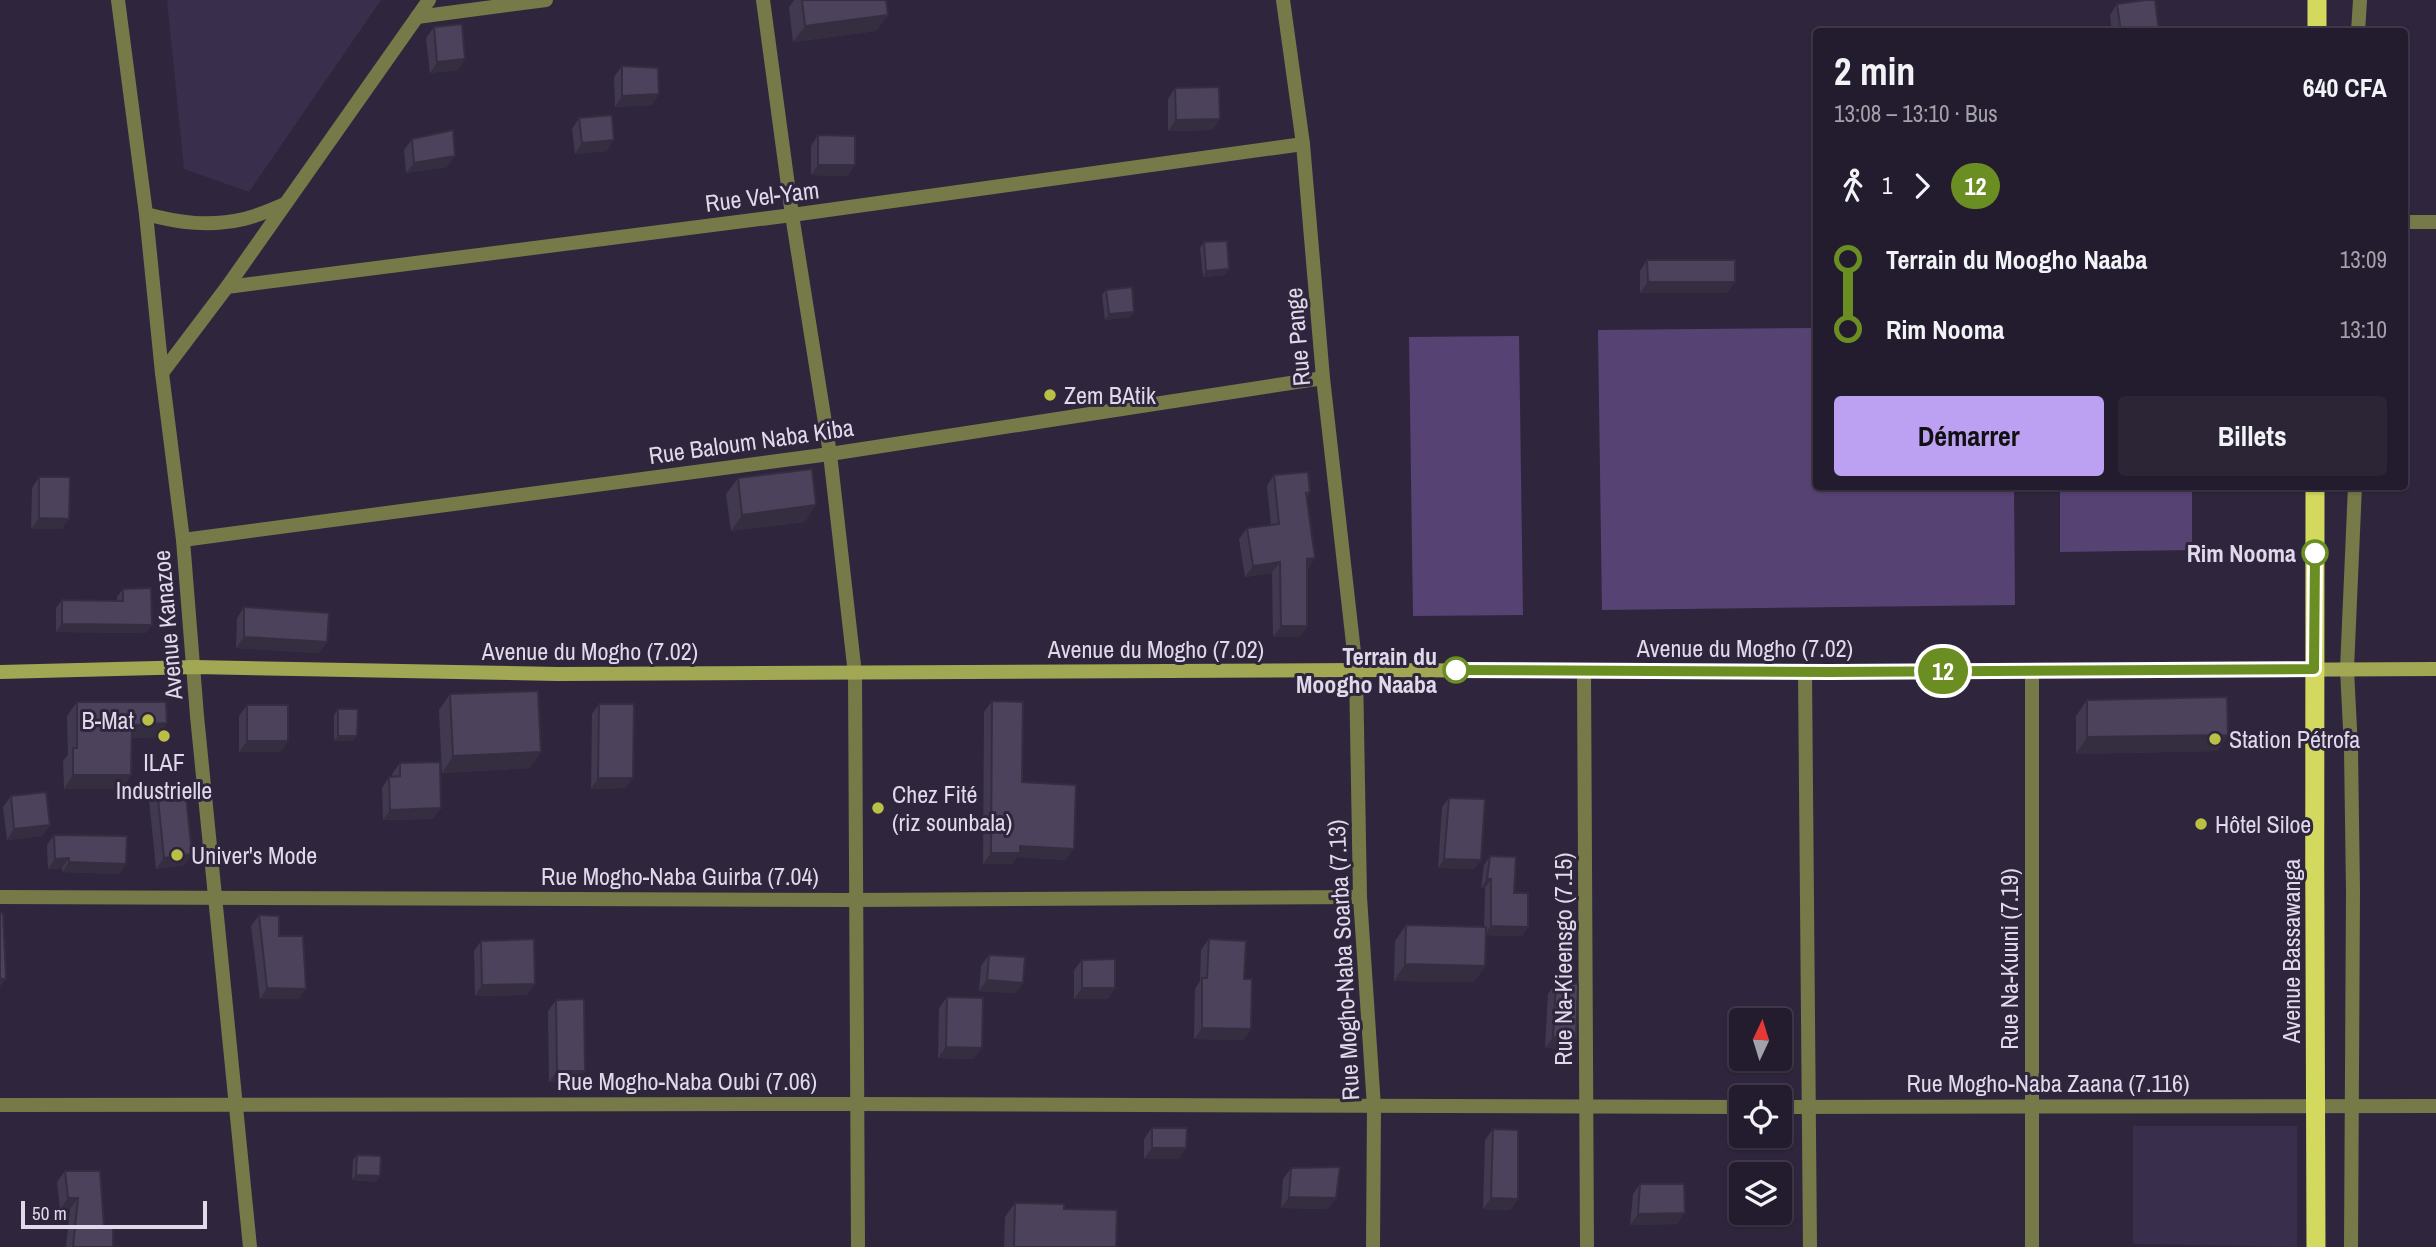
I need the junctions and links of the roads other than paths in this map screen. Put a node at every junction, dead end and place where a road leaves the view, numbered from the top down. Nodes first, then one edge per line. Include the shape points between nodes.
1 (118, 0) edge
2 (429, 0) edge
3 (546, 0) edge
4 (762, 0) edge
5 (1283, 0) edge
6 (2317, 0) edge
7 (2360, 0) edge
8 (417, 17) junction
9 (2317, 28) edge
10 (2358, 28) edge
11 (1303, 144) junction
12 (285, 204) junction
13 (146, 214) junction
14 (792, 215) junction
15 (2408, 222) edge
16 (2436, 222) edge
17 (227, 287) junction
18 (162, 373) junction
19 (1323, 378) junction
20 (830, 454) junction
21 (2315, 490) edge
22 (2355, 490) edge
23 (183, 540) junction
24 (195, 667) junction
25 (2314, 669) junction
26 (2347, 669) junction
27 (2436, 669) edge
28 (1356, 670) junction
29 (1584, 671) junction
30 (2032, 671) junction
31 (0, 672) edge
32 (1805, 672) junction
33 (855, 674) junction
34 (215, 896) junction
35 (0, 897) edge
36 (1360, 897) junction
37 (856, 900) junction
38 (857, 1104) junction
39 (2316, 1104) junction
40 (0, 1105) edge
41 (236, 1105) junction
42 (2350, 1105) junction
43 (1586, 1106) junction
44 (2436, 1106) edge
45 (1374, 1107) junction
46 (1729, 1107) edge
47 (1792, 1107) edge
48 (1808, 1107) junction
49 (2032, 1107) junction
50 (250, 1247) edge
51 (858, 1247) edge
52 (1373, 1247) edge
53 (1587, 1247) edge
54 (1810, 1247) edge
55 (2032, 1247) edge
56 (2316, 1247) edge
57 (2351, 1247) edge

1 - 13 street, Avenue Kanazoe
2 - 8 street
3 - 8 street
4 - 14 street
5 - 11 street, Rue Pange
6 - 9 highway
7 - 10 street
8 - 12 street
11 - 14 street, Rue Vel-Yam
11 - 19 street, Rue Pange
12 - 13 street via 244,219 203,223 180,223
12 - 17 street
13 - 18 street, Avenue Kanazoe
14 - 17 street, Rue Vel-Yam
14 - 20 street
15 - 16 street
17 - 18 street
18 - 23 street, Avenue Kanazoe
19 - 20 street, Rue Baloum Naba Kiba
19 - 28 street, Rue Pange
20 - 23 street, Rue Baloum Naba Kiba
20 - 33 street
21 - 25 highway, Avenue Bassawanga
22 - 26 street
23 - 24 street, Avenue Kanazoe
24 - 31 main road, Avenue du Mogho (7.02)
24 - 33 main road, Avenue du Mogho (7.02)
24 - 34 street, Avenue Kanazoe
25 - 26 main road, Avenue du Mogho (7.02)
25 - 30 main road, Avenue du Mogho (7.02)
25 - 39 highway, Avenue Bassawanga
26 - 27 main road, Avenue du Mogho (7.02)
26 - 42 street via 2353,891
28 - 29 main road, Avenue du Mogho (7.02)
28 - 33 main road, Avenue du Mogho (7.02)
28 - 36 street, Rue Mogho-Naba Soarba (7.13)
29 - 32 main road, Avenue du Mogho (7.02)
29 - 43 street, Rue Na-Kieensgo (7.15)
30 - 32 main road, Avenue du Mogho (7.02)
30 - 49 street, Rue Na-Kuuni (7.19)
32 - 48 street
33 - 37 street
34 - 35 street, Rue Mogho-Naba Guirba (7.04)
34 - 37 street, Rue Mogho-Naba Guirba (7.04)
34 - 41 street, Avenue Kanazoe
36 - 37 street, Rue Mogho-Naba Guirba (7.04)
36 - 45 street, Rue Mogho-Naba Soarba (7.13)
37 - 38 street
38 - 41 street, Rue Mogho-Naba Oubi (7.06)
38 - 45 street, Rue Mogho-Naba Oubi (7.06)
38 - 51 street
39 - 42 street, Rue Mogho-Naba Zaana (7.116)
39 - 49 street, Rue Mogho-Naba Zaana (7.116)
39 - 56 highway, Avenue Bassawanga
40 - 41 street, Rue Mogho-Naba Oubi (7.06)
41 - 50 street, Avenue Kanazoe
42 - 44 street, Rue Mogho-Naba Zaana (7.116)
42 - 57 street
43 - 45 street
43 - 46 street
43 - 53 street, Rue Na-Kieensgo (7.15)
45 - 52 street, Rue Mogho-Naba Soarba (7.13)
47 - 48 street, Rue Mogho-Naba Zaana (7.116)
48 - 49 street, Rue Mogho-Naba Zaana (7.116)
48 - 54 street
49 - 55 street, Rue Na-Kuuni (7.19)

